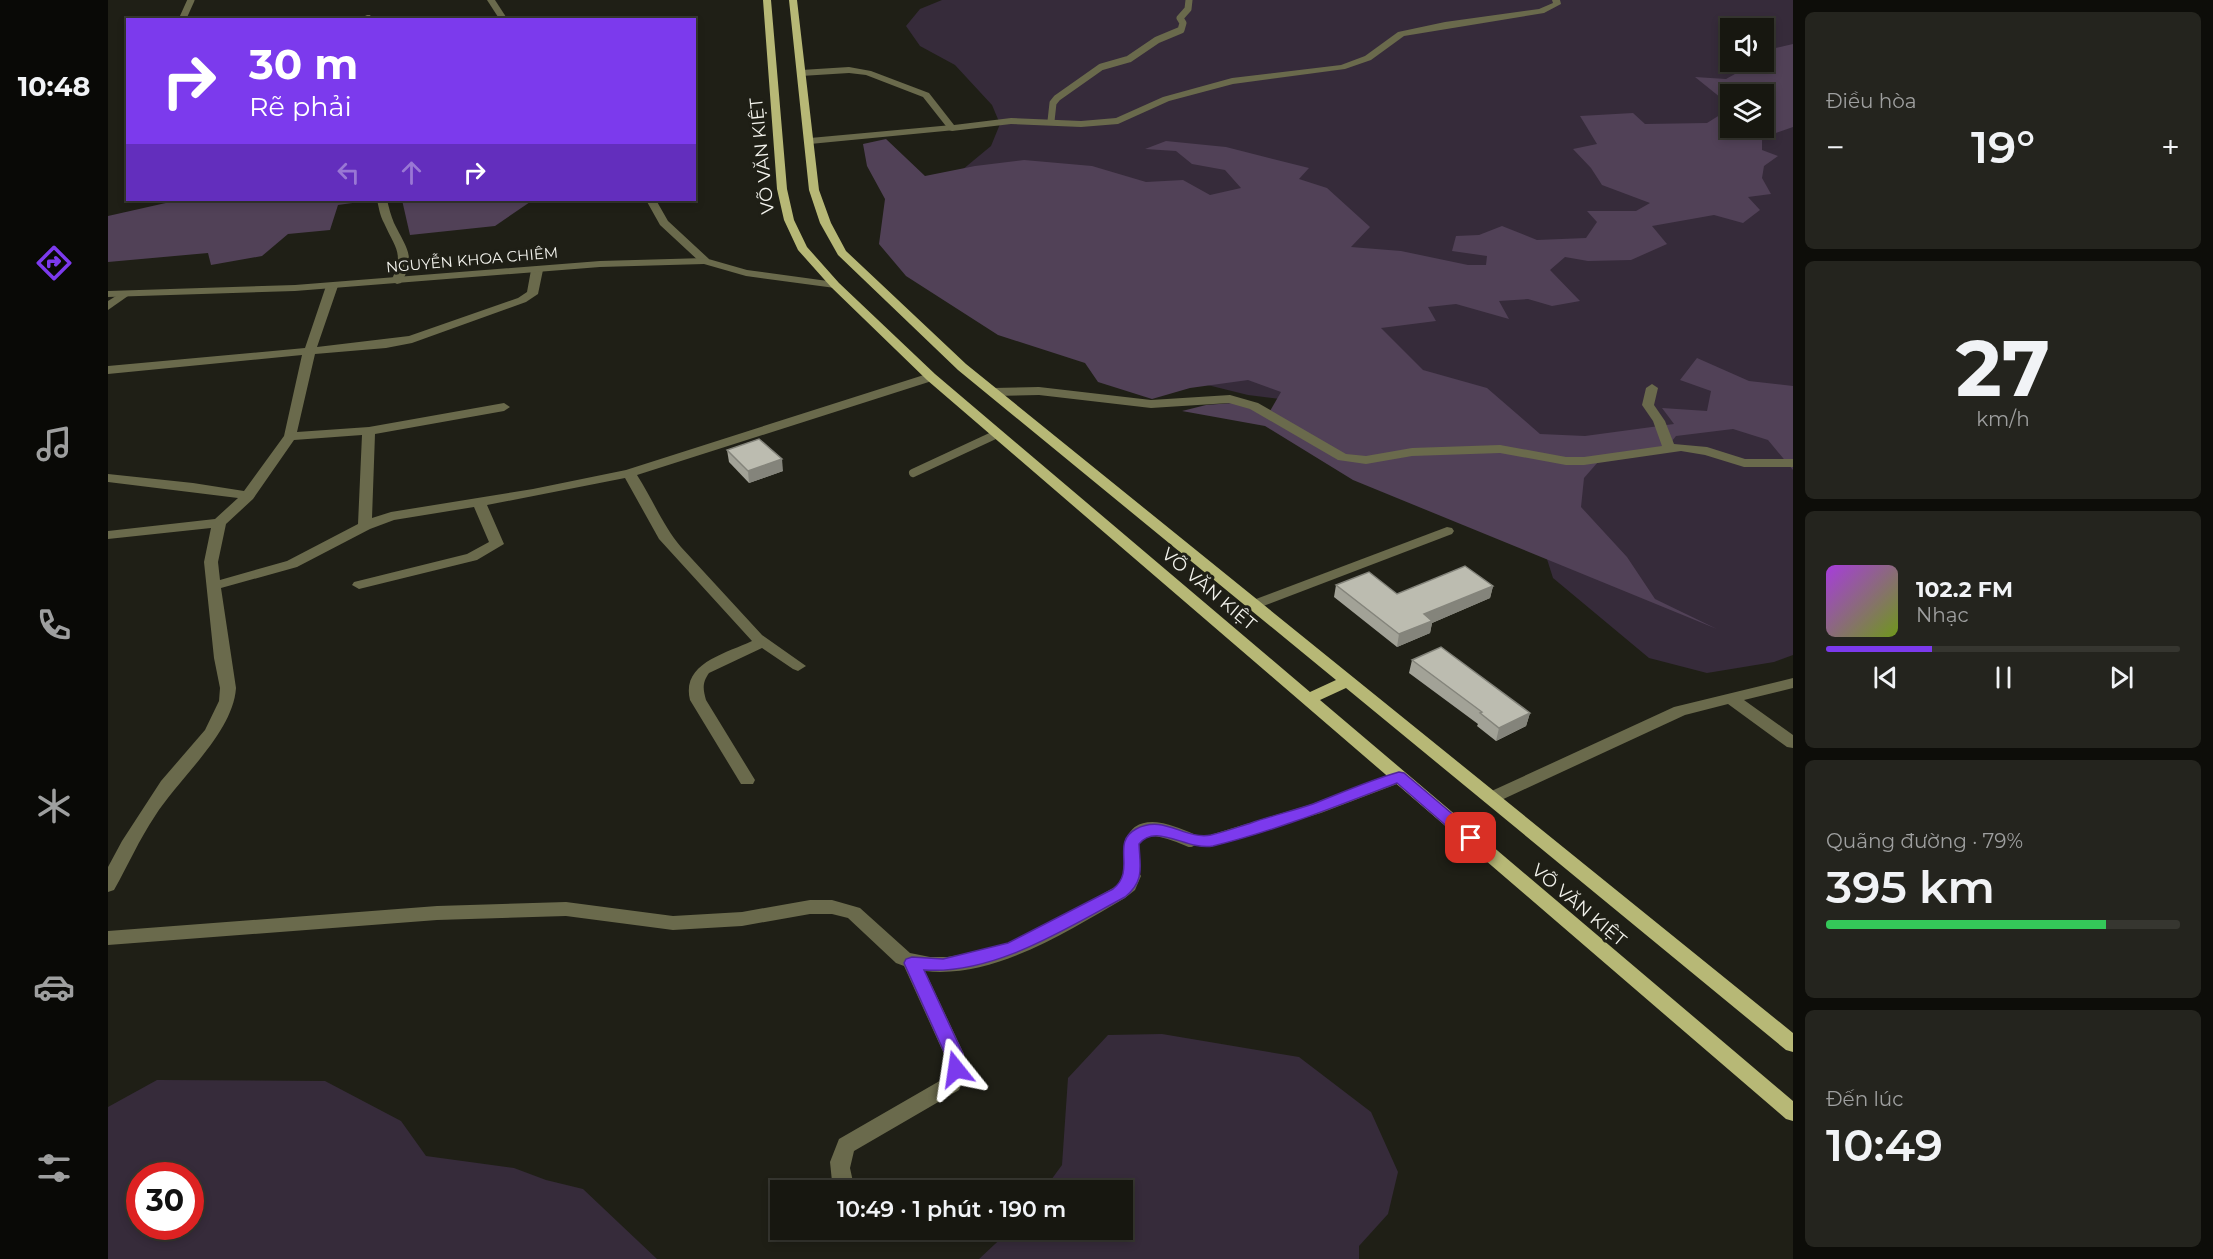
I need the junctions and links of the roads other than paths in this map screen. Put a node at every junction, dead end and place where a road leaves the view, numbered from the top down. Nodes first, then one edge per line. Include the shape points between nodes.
1 (191, 0) edge
2 (491, 0) edge
3 (767, 0) edge
4 (793, 0) edge
5 (1189, 0) edge
6 (1556, 0) edge
7 (183, 18) edge
8 (503, 18) edge
9 (787, 73) junction
10 (1051, 121) junction
11 (952, 128) junction
12 (810, 141) junction
13 (382, 201) edge
14 (652, 201) edge
15 (705, 261) junction
16 (537, 270) junction
17 (397, 281) junction
18 (851, 282) junction
19 (332, 286) junction
20 (108, 294) edge
21 (124, 294) junction
22 (108, 307) edge
23 (309, 353) junction
24 (108, 370) edge
25 (931, 377) junction
26 (1652, 388) dead end
27 (992, 392) junction
28 (504, 407) dead end
29 (369, 431) junction
30 (997, 434) junction
31 (290, 436) junction
32 (1669, 448) junction
33 (1793, 463) edge
34 (629, 473) junction
35 (913, 473) dead end
36 (108, 478) edge
37 (248, 496) junction
38 (479, 502) junction
39 (219, 523) junction
40 (365, 526) junction
41 (1447, 531) dead end
42 (108, 535) edge
43 (359, 585) dead end
44 (214, 586) junction
45 (1253, 605) junction
46 (762, 642) junction
47 (798, 666) dead end
48 (1348, 681) junction
49 (1793, 683) edge
50 (1308, 699) junction
51 (1731, 699) junction
52 (1793, 743) edge
53 (1399, 777) junction
54 (747, 780) dead end
55 (1491, 798) junction
56 (1190, 840) joint
57 (1132, 876) joint
58 (108, 885) edge
59 (108, 938) edge
60 (912, 963) junction
61 (1793, 1044) edge
62 (1793, 1113) edge
63 (841, 1180) edge

1 - 7 lane
2 - 8 street
3 - 9 main road, VÕ VĂN KIỆT
4 - 9 main road, VÕ VĂN KIỆT
5 - 10 lane via 1188,9 1180,18 1181,30 1129,59 1091,73 1057,98
6 - 10 street via 1557,4 1541,10 1401,34 1368,58 1342,67 1232,81 1166,99 1118,122
9 - 11 street via 868,72 926,95
9 - 12 main road, VÕ VĂN KIỆT
9 - 18 main road, VÕ VĂN KIỆT via 782,189 789,220 802,248
10 - 11 street
11 - 12 street
12 - 18 main road, VÕ VĂN KIỆT via 819,209 842,253
13 - 17 street via 388,221 403,245 405,266
14 - 15 street via 664,223
15 - 16 street, NGUYỄN KHOA CHIÊM
15 - 18 street, NGUYỄN KHOA CHIÊM via 746,273
16 - 17 street, NGUYỄN KHOA CHIÊM
16 - 23 street via 532,294 522,300 412,339
17 - 19 street, NGUYỄN KHOA CHIÊM
18 - 25 main road, VÕ VĂN KIỆT
18 - 27 main road, VÕ VĂN KIỆT
19 - 21 street, NGUYỄN KHOA CHIÊM
19 - 23 street
20 - 21 street, NGUYỄN KHOA CHIÊM
21 - 22 street
23 - 24 street
23 - 31 street
25 - 30 main road, VÕ VĂN KIỆT
25 - 34 street
26 - 32 street via 1648,405
27 - 32 street via 1039,391 1151,404 1230,399 1254,406 1353,460 1412,452 1500,449 1566,461
27 - 45 main road, VÕ VĂN KIỆT
28 - 29 street
29 - 31 street
29 - 40 street
30 - 35 lane
30 - 50 main road, VÕ VĂN KIỆT
31 - 37 street
32 - 33 street via 1691,448 1744,463
34 - 38 street
34 - 46 street via 664,536
36 - 37 street
37 - 39 street
38 - 40 street via 391,516
38 - 43 street via 497,544 472,557
39 - 42 street
39 - 44 street via 211,562
40 - 44 street via 292,564
41 - 45 street
44 - 58 street via 227,701 212,732 148,813
45 - 48 main road, VÕ VĂN KIỆT
46 - 47 street
46 - 54 street via 704,670 695,688 698,700
48 - 50 main road
48 - 55 main road, VÕ VĂN KIỆT
49 - 51 street
50 - 53 main road, VÕ VĂN KIỆT
51 - 52 street
51 - 55 street via 1680,711
53 - 56 street via 1315,809 1210,841
53 - 62 main road, VÕ VĂN KIỆT
55 - 61 main road, VÕ VĂN KIỆT
56 - 57 lane via 1164,829 1143,832 1132,844
57 - 60 street via 1129,885 1119,893 1020,946 943,965
59 - 60 street via 437,913 566,909 673,923 832,907 854,913
60 - 63 street via 954,1054 952,1084 846,1144 838,1169

